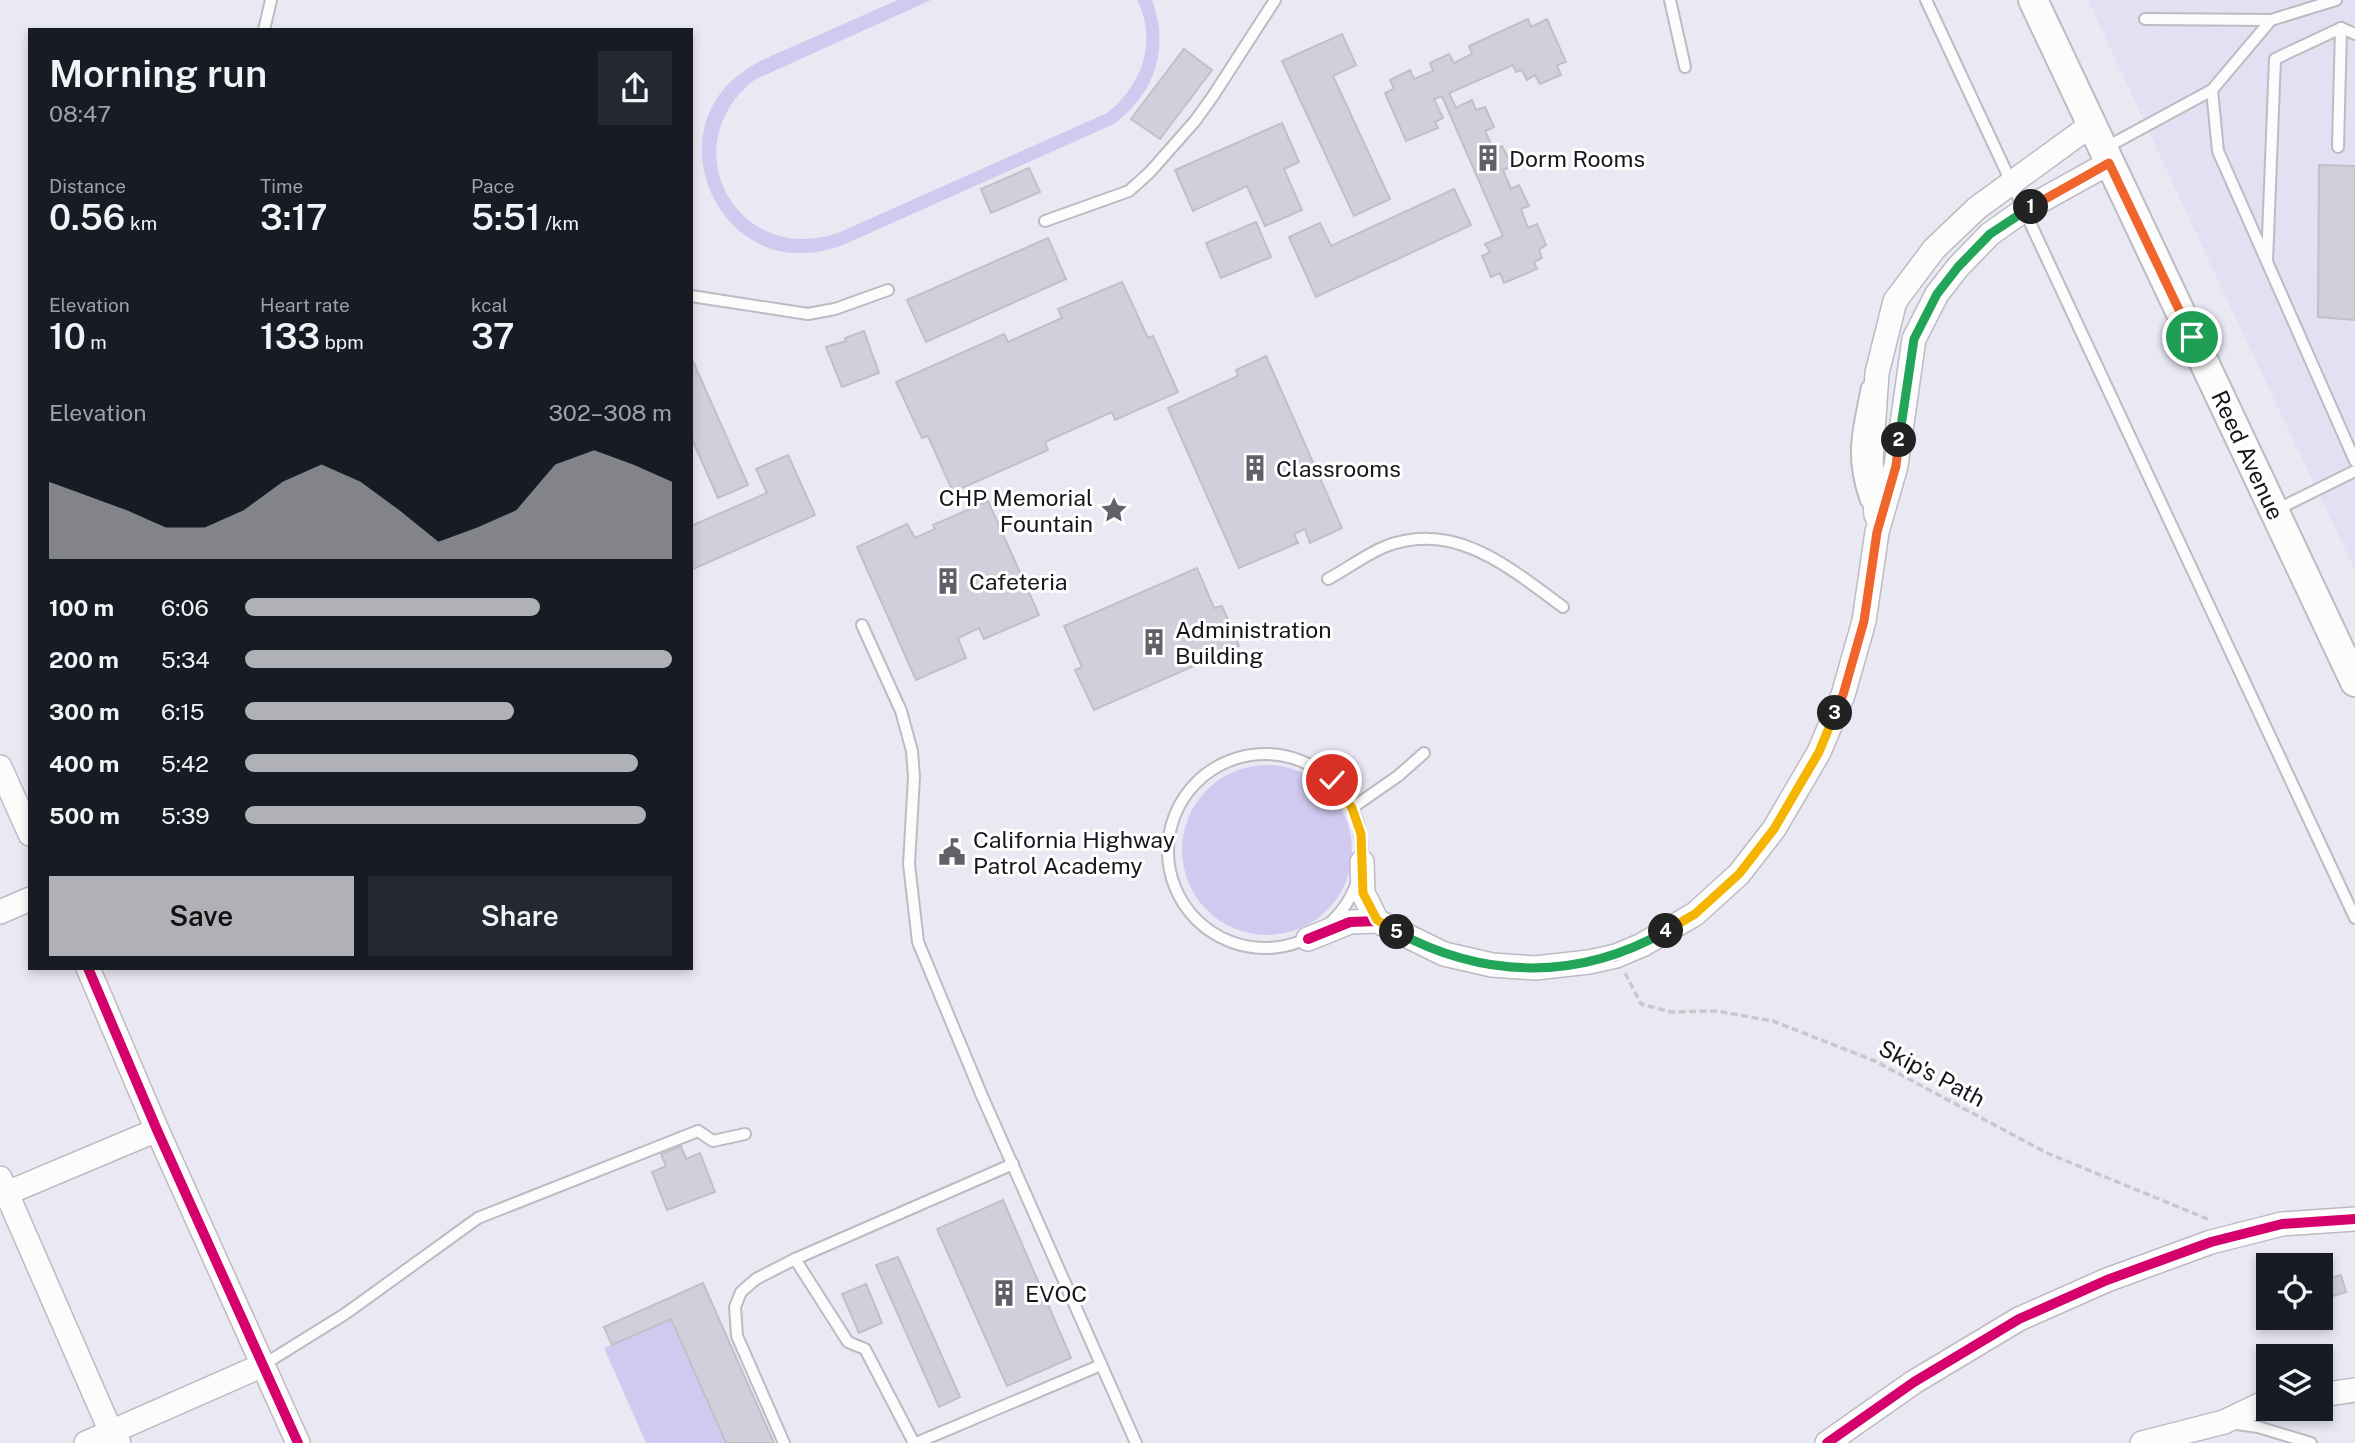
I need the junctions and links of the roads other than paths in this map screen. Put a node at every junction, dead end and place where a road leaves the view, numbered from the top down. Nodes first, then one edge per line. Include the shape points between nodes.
1 (271, 0) edge
2 (1275, 0) edge
3 (1670, 0) edge
4 (1926, 0) edge
5 (2033, 0) edge
6 (2336, 0) edge
7 (2145, 19) dead end
8 (2271, 20) junction
9 (264, 28) edge
10 (2341, 28) junction
11 (2355, 34) edge
12 (1685, 67) dead end
13 (2212, 90) junction
14 (2101, 146) junction
15 (2338, 147) dead end
16 (2011, 181) junction
17 (2024, 210) junction
18 (1045, 221) dead end
19 (2267, 263) junction
20 (888, 290) dead end
21 (693, 296) edge
22 (2355, 461) edge
23 (2355, 471) edge
24 (2274, 510) junction
25 (1877, 532) junction
26 (1328, 579) dead end
27 (1563, 607) dead end
28 (862, 625) dead end
29 (2355, 682) edge
30 (1424, 753) dead end
31 (0, 767) edge
32 (1352, 808) junction
33 (28, 830) edge
34 (1362, 862) junction
35 (28, 900) edge
36 (0, 912) edge
37 (2355, 918) edge
38 (1377, 920) junction
39 (1308, 939) junction
40 (89, 970) edge
41 (157, 1130) junction
42 (745, 1134) dead end
43 (1013, 1164) junction
44 (2, 1189) edge
45 (2355, 1219) edge
46 (795, 1259) junction
47 (263, 1365) junction
48 (1101, 1365) junction
49 (2355, 1390) edge
50 (2333, 1393) edge
51 (2256, 1407) edge
52 (2224, 1422) junction
53 (115, 1438) edge
54 (86, 1443) edge
55 (298, 1443) edge
56 (784, 1443) edge
57 (915, 1443) edge
58 (1136, 1443) edge
59 (1827, 1443) edge
60 (2142, 1443) edge
61 (2311, 1443) edge

1 - 9 lane
2 - 18 lane via 1201,113 1150,173 1129,191
3 - 12 lane
4 - 16 lane
5 - 14 street, Reed Avenue
6 - 8 lane
7 - 8 lane
8 - 13 lane
10 - 11 lane
10 - 15 lane
10 - 19 lane via 2275,59
13 - 14 lane
13 - 19 lane via 2218,151
14 - 16 street
14 - 17 street
14 - 24 street, Reed Avenue
16 - 17 lane
16 - 25 street via 1934,248 1895,302 1877,373 1871,461
17 - 25 street via 1990,234 1958,267 1937,294 1914,339 1896,466
17 - 37 lane
19 - 22 lane
20 - 21 lane via 807,314
23 - 24 lane
24 - 29 street, Reed Avenue
25 - 38 street via 1864,621 1843,695 1819,752 1774,829 1739,874 1695,914 1616,956 1535,968 1492,965 1444,954
26 - 27 lane via 1383,548 1404,541 1444,539 1495,559
28 - 43 lane via 901,711 912,751 909,864 918,942
30 - 32 lane
31 - 33 street
32 - 34 lane via 1361,834
32 - 39 lane via 1318,769 1286,756 1260,755 1234,760 1204,776 1174,819 1170,870 1183,901 1203,926 1231,942 1262,949
34 - 38 street via 1363,893
34 - 39 lane via 1357,886 1345,907 1329,926
35 - 36 street
38 - 39 street via 1350,922
40 - 41 street
41 - 44 street
41 - 47 street
42 - 47 lane via 713,1141 698,1131 478,1219 345,1314
43 - 46 lane
43 - 48 lane
44 - 53 street
45 - 59 street via 2281,1224 2211,1242 2107,1280 2019,1319 1914,1382
46 - 56 lane via 756,1279 741,1292 735,1307 737,1336
46 - 57 lane via 848,1342 865,1349
47 - 53 street
47 - 55 street
48 - 57 lane
48 - 58 lane
49 - 50 street
51 - 52 street
52 - 60 street
52 - 61 lane
53 - 54 street

